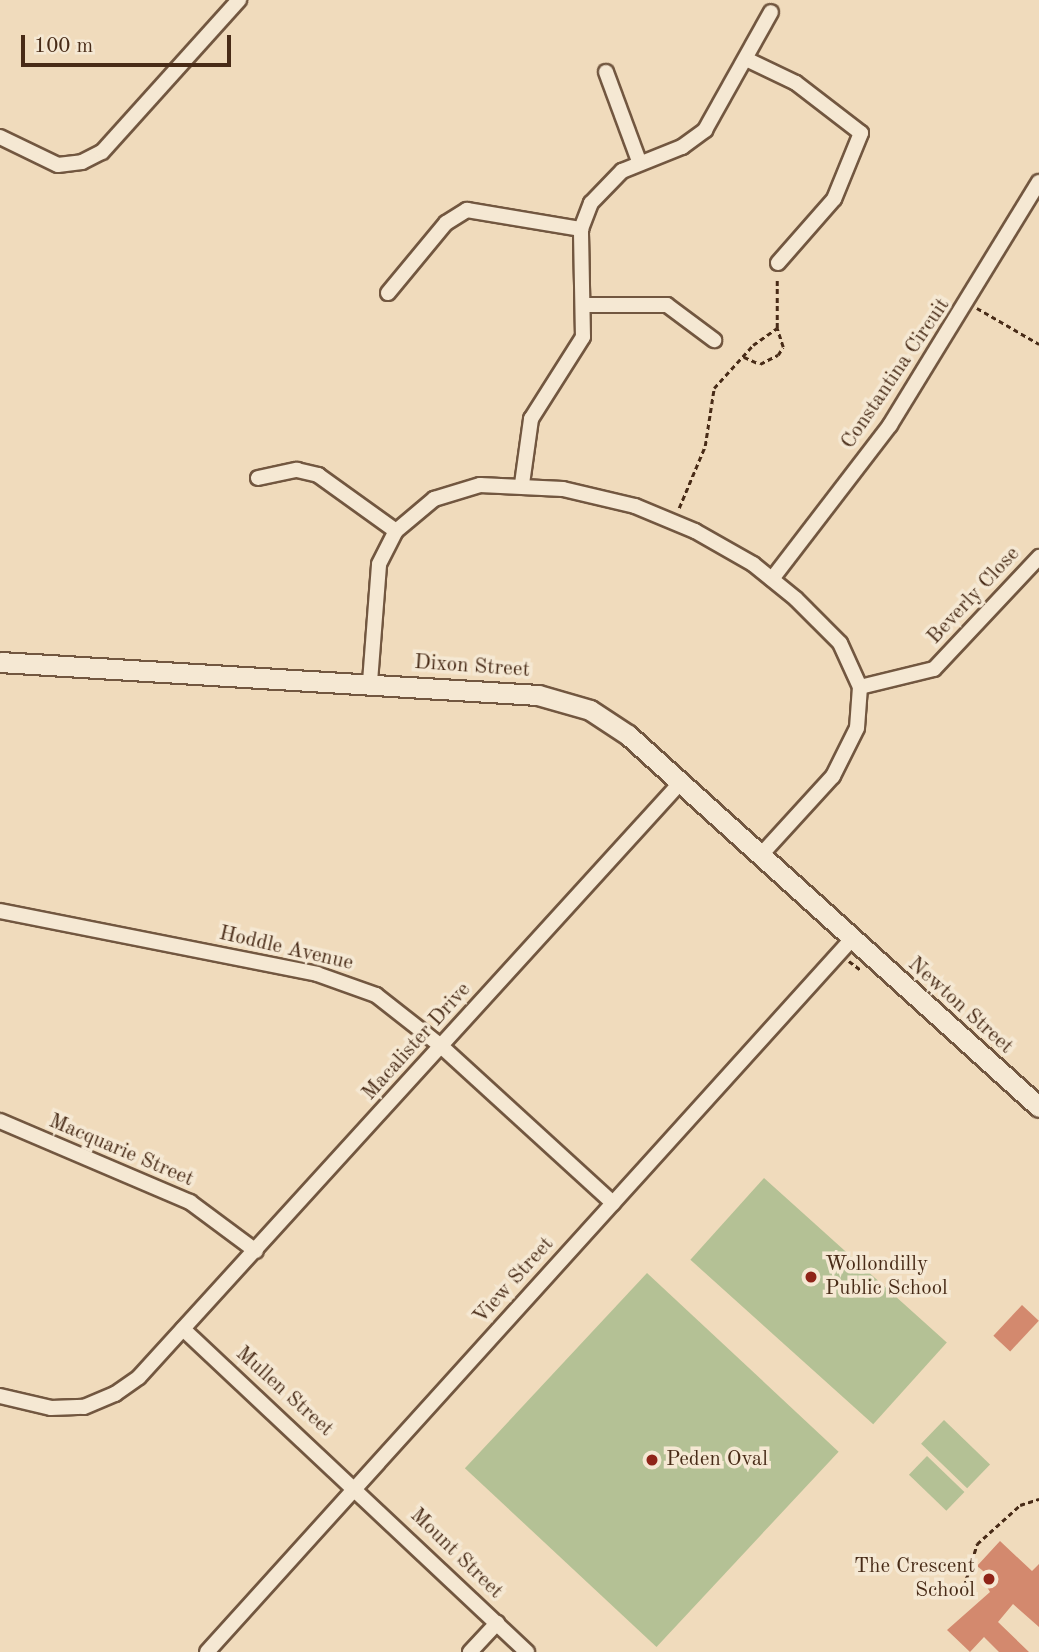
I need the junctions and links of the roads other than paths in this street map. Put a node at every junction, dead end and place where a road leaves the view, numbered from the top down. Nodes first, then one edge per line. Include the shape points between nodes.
1 (239, 0) edge
2 (771, 12) dead end
3 (746, 60) junction
4 (606, 72) dead end
5 (0, 137) edge
6 (639, 161) junction
7 (1039, 182) edge
8 (581, 229) junction
9 (778, 263) road end
10 (388, 293) dead end
11 (583, 305) junction
12 (713, 340) dead end
13 (258, 478) dead end
14 (522, 484) junction
15 (396, 531) junction
16 (1039, 557) edge
17 (772, 579) junction
18 (0, 662) edge
19 (370, 682) junction
20 (860, 687) junction
21 (680, 783) junction
22 (760, 856) junction
23 (0, 911) edge
24 (852, 939) junction
25 (441, 1046) junction
26 (1039, 1107) edge
27 (0, 1121) edge
28 (613, 1203) junction
29 (256, 1251) junction
30 (183, 1328) junction
31 (0, 1396) edge
32 (356, 1487) junction
33 (497, 1623) junction
34 (207, 1652) edge
35 (470, 1652) edge
36 (527, 1652) edge

1 - 5 street via 102,152 82,162 58,165
2 - 3 street
3 - 6 street via 715,116 696,139
3 - 9 street via 796,83 861,134 834,199
4 - 6 street
6 - 8 street via 606,185 591,203
7 - 17 street, Constantina Circuit via 890,425
8 - 10 street via 467,210 446,223
8 - 11 street
11 - 12 street via 667,305
11 - 14 street via 578,350 531,419
13 - 15 street via 297,470 318,475
14 - 15 street via 455,489 433,499
14 - 17 street via 601,496 673,521
15 - 19 street via 375,584
16 - 20 street, Beverly Close via 934,669
17 - 20 street via 840,643
18 - 19 street, Dixon Street
19 - 21 street, Dixon Street via 538,695 573,703 616,726
20 - 22 street via 857,727 833,776
21 - 22 street, Dixon Street
21 - 25 street, Macalister Drive
22 - 24 street, Dixon Street
23 - 25 street, Hoddle Avenue via 345,980 386,1002
24 - 26 street, Newton Street
24 - 28 street, View Street
25 - 28 street, Hoddle Avenue
25 - 29 street, Macalister Drive
27 - 29 street, Macquarie Street via 190,1202
28 - 32 street, View Street
29 - 30 street, Macalister Drive
30 - 31 street, Macalister Drive via 139,1377 84,1407 51,1408
30 - 32 street, Mullen Street
32 - 33 street, Mount Street
32 - 34 street, View Street
33 - 35 street
33 - 36 street, Mount Street

